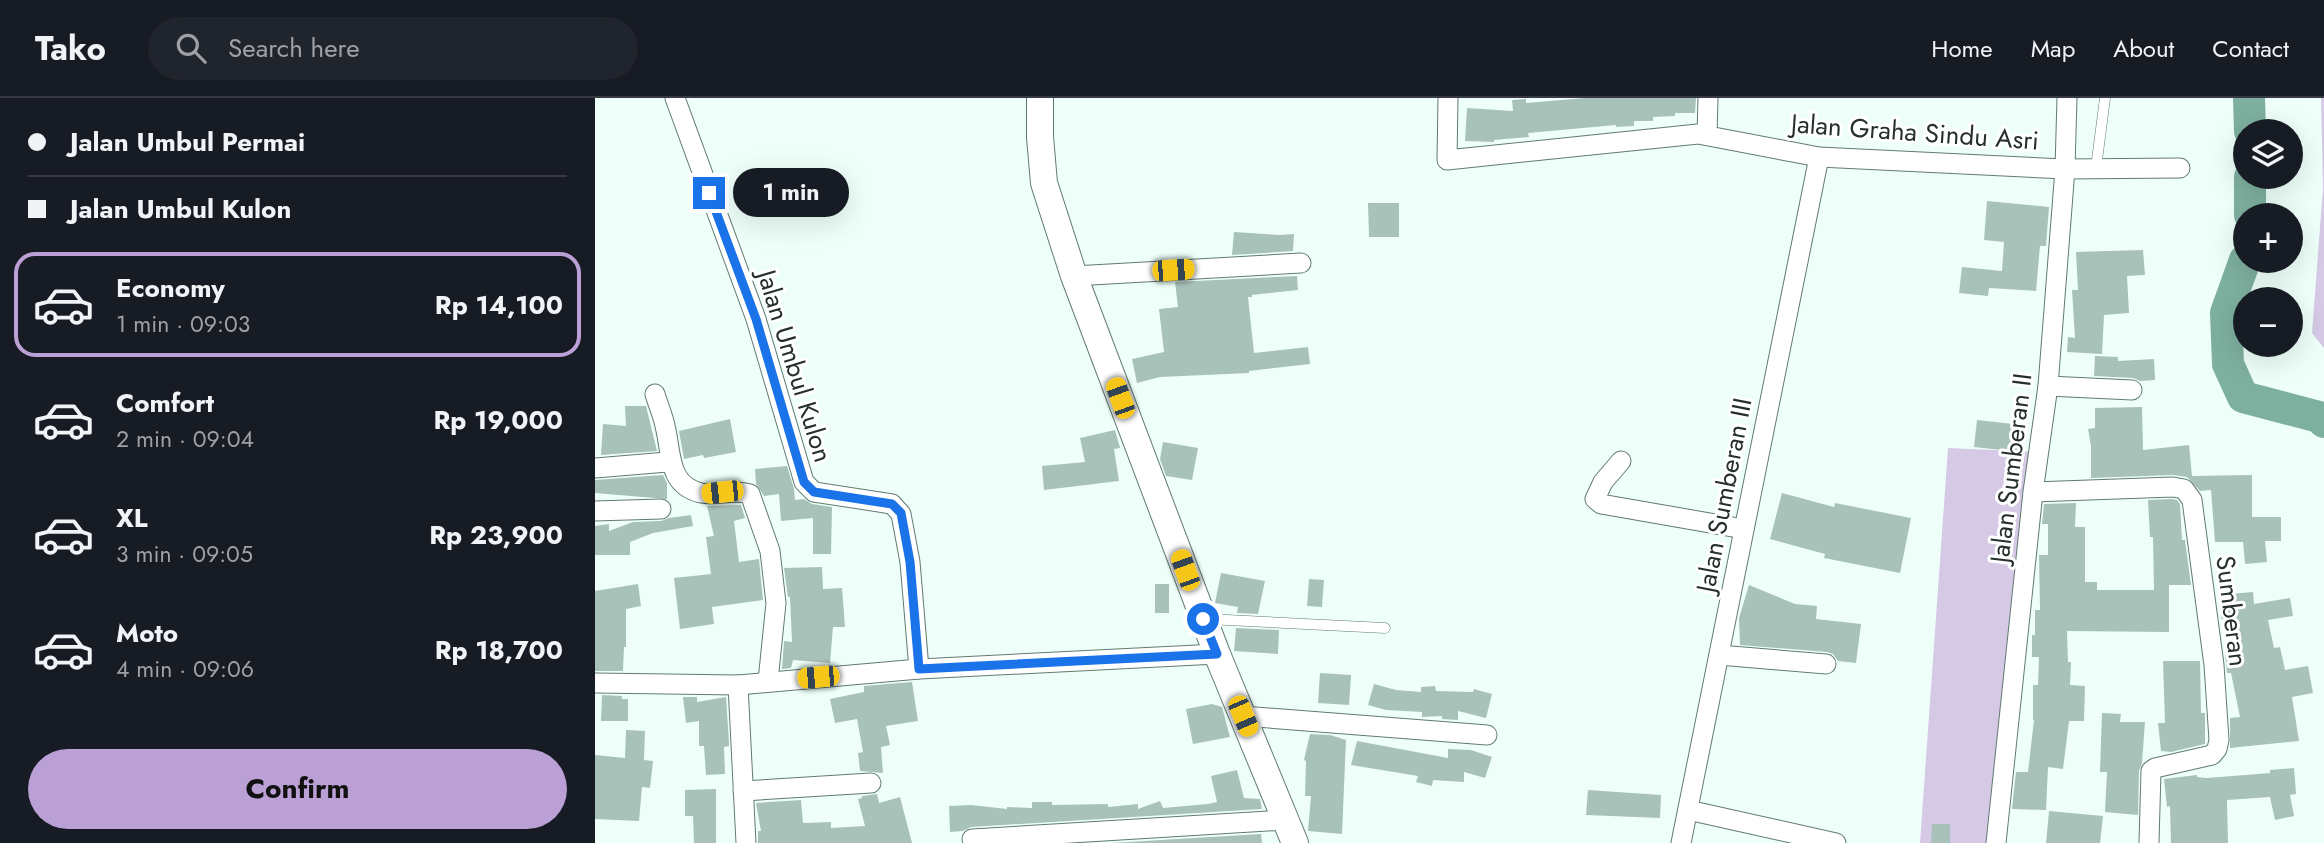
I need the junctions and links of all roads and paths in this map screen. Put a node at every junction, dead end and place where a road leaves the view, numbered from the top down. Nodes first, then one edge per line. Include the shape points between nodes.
1 (675, 98) edge
2 (1039, 98) edge
3 (1448, 98) edge
4 (1708, 98) edge
5 (2067, 98) edge
6 (2105, 98) edge
7 (1707, 135) junction
8 (1819, 157) junction
9 (2096, 168) junction
10 (2180, 168) dead end
11 (2065, 169) junction
12 (1301, 263) dead end
13 (1074, 276) junction
14 (2048, 386) junction
15 (2132, 390) dead end
16 (655, 394) dead end
17 (670, 459) junction
18 (1621, 461) dead end
19 (595, 468) edge
20 (2033, 492) junction
21 (661, 509) dead end
22 (595, 511) edge
23 (1744, 528) junction
24 (1203, 619) junction
25 (1385, 628) dead end
26 (1217, 654) junction
27 (1719, 655) junction
28 (1826, 664) dead end
29 (919, 669) junction
30 (768, 681) junction
31 (595, 683) edge
32 (738, 685) junction
33 (1243, 716) junction
34 (1487, 735) dead end
35 (871, 783) dead end
36 (743, 791) junction
37 (1688, 810) junction
38 (1291, 832) edge
39 (972, 839) dead end
40 (746, 843) edge
41 (1681, 843) edge
42 (1836, 843) edge
43 (1996, 843) edge
44 (2149, 843) edge

1 - 29 street, Jalan Umbul Kulon via 756,319 804,482 814,492 892,504 901,513
2 - 13 main road via 1044,183
3 - 7 street, Jalan Graha Sindu Asri via 1447,160
4 - 7 street
5 - 11 street, Jalan Sumberan II
6 - 9 lane
7 - 8 street, Jalan Graha Sindu Asri
8 - 11 street, Jalan Graha Sindu Asri
8 - 23 street, Jalan Sumberan III
9 - 10 street, Jalan Graha Sindu Asri
9 - 11 street, Jalan Graha Sindu Asri
11 - 14 street, Jalan Sumberan II
12 - 13 street
13 - 24 main road
14 - 15 street
14 - 20 street, Jalan Sumberan II
16 - 17 street
17 - 19 street
17 - 30 street via 677,479 688,489 705,494 750,494 771,551 776,603
18 - 23 street via 1596,493 1601,504
20 - 43 street, Jalan Sumberan II
20 - 44 street, Sumberan via 2173,487 2184,489 2192,500 2219,740 2212,755 2151,771
21 - 22 street
23 - 27 street, Jalan Sumberan III
24 - 25 lane
24 - 26 main road
26 - 29 street
26 - 33 main road
27 - 28 street
27 - 37 street, Jalan Sumberan III
29 - 30 street
30 - 32 street
31 - 32 street
32 - 36 street
33 - 34 street
33 - 38 main road
35 - 36 street
36 - 40 street
37 - 41 street, Jalan Sumberan III
37 - 42 street
38 - 39 street

